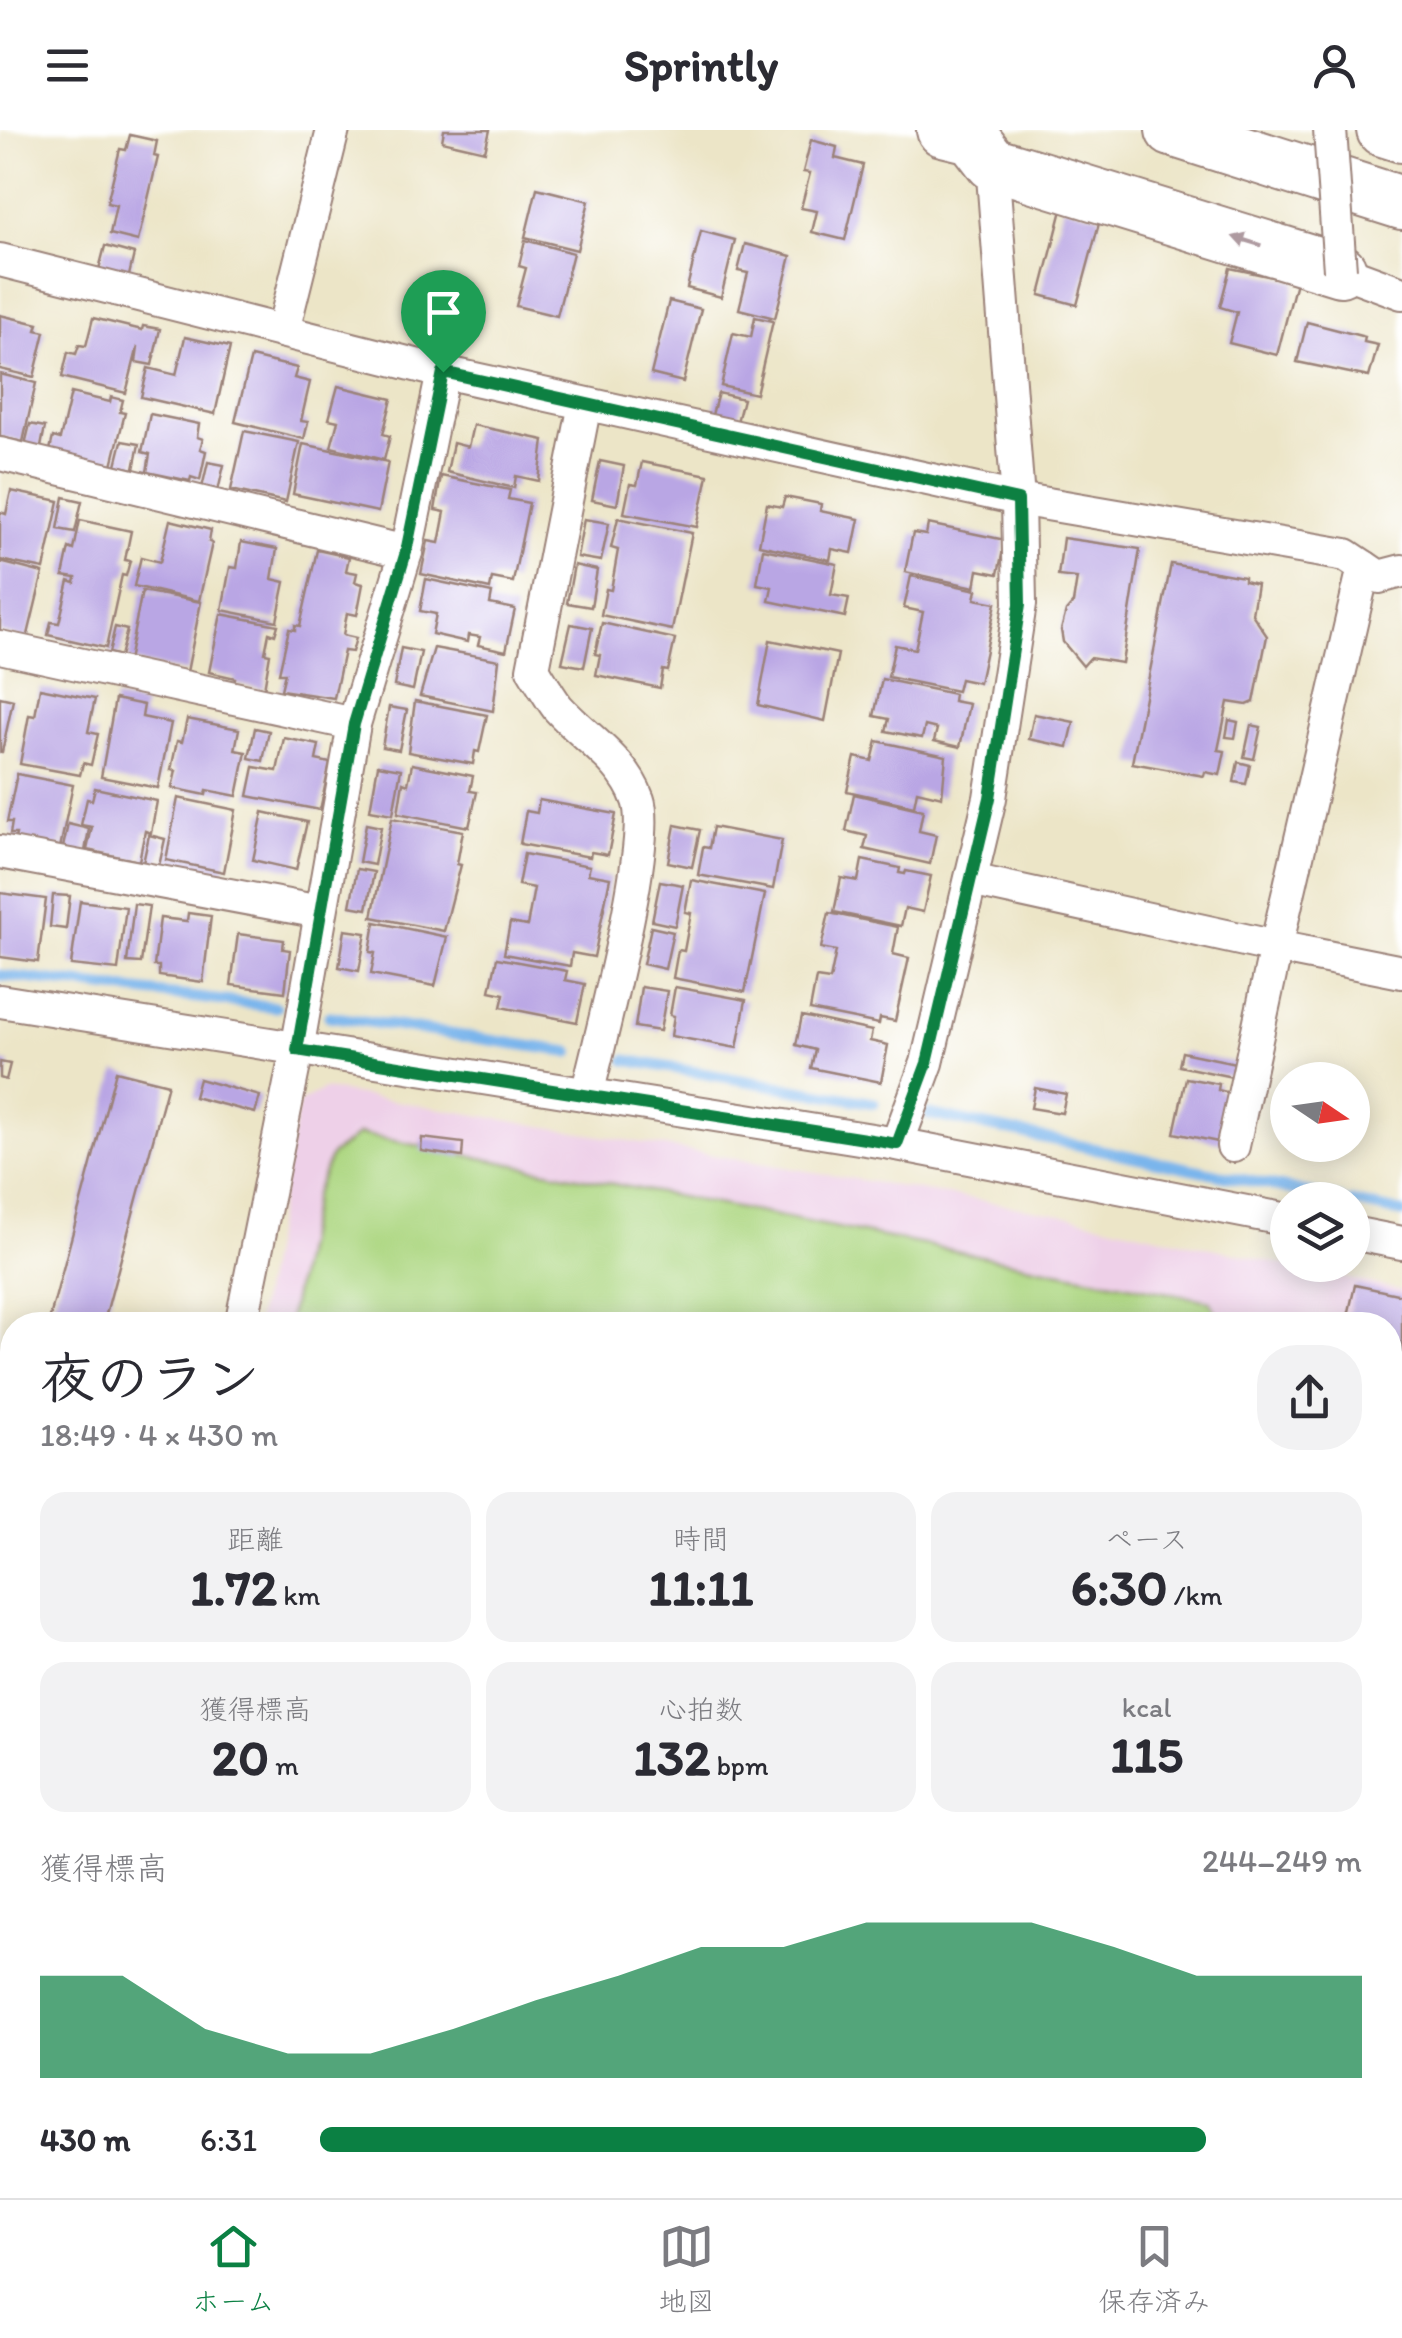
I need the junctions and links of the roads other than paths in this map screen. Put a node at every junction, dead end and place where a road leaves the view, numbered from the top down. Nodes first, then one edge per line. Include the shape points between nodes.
1 (333, 130) edge
2 (944, 130) edge
3 (1172, 130) edge
4 (1330, 130) edge
5 (1383, 130) edge
6 (1402, 136) edge
7 (992, 163) junction
8 (1402, 203) edge
9 (0, 260) edge
10 (1340, 270) junction
11 (1402, 292) edge
12 (283, 332) junction
13 (443, 372) junction
14 (584, 404) junction
15 (0, 454) edge
16 (1018, 500) junction
17 (406, 552) junction
18 (1364, 567) junction
19 (1402, 571) edge
20 (0, 647) edge
21 (354, 724) junction
22 (0, 852) edge
23 (971, 880) junction
24 (320, 912) junction
25 (1276, 947) junction
26 (1402, 972) edge
27 (0, 1001) edge
28 (297, 1050) junction
29 (587, 1095) junction
30 (897, 1144) junction
31 (1234, 1146) dead end
32 (1270, 1217) edge
33 (1370, 1236) edge
34 (1402, 1242) edge
35 (244, 1312) edge

1 - 12 street
2 - 7 main road via 972,138
3 - 8 main road
4 - 10 street, bridge
5 - 6 main road
10 -> 7 main road
7 - 16 street
9 - 12 street
10 - 11 street
12 - 13 street
13 - 14 street
13 - 17 street
14 - 16 street
14 - 29 street via 534,669 558,707 617,764 639,802 640,819 631,895
15 - 17 street
16 - 18 street via 1346,556
16 - 23 street via 1020,604
17 - 21 street
18 - 19 street via 1379,577
18 - 25 street
20 - 21 street
21 - 24 street
22 - 24 street
23 - 25 street
23 - 30 street via 927,1063
24 - 28 street
25 - 26 street
25 - 31 street
27 - 28 street
28 - 29 street
28 - 35 street
29 - 30 street
30 - 32 street
33 - 34 street

